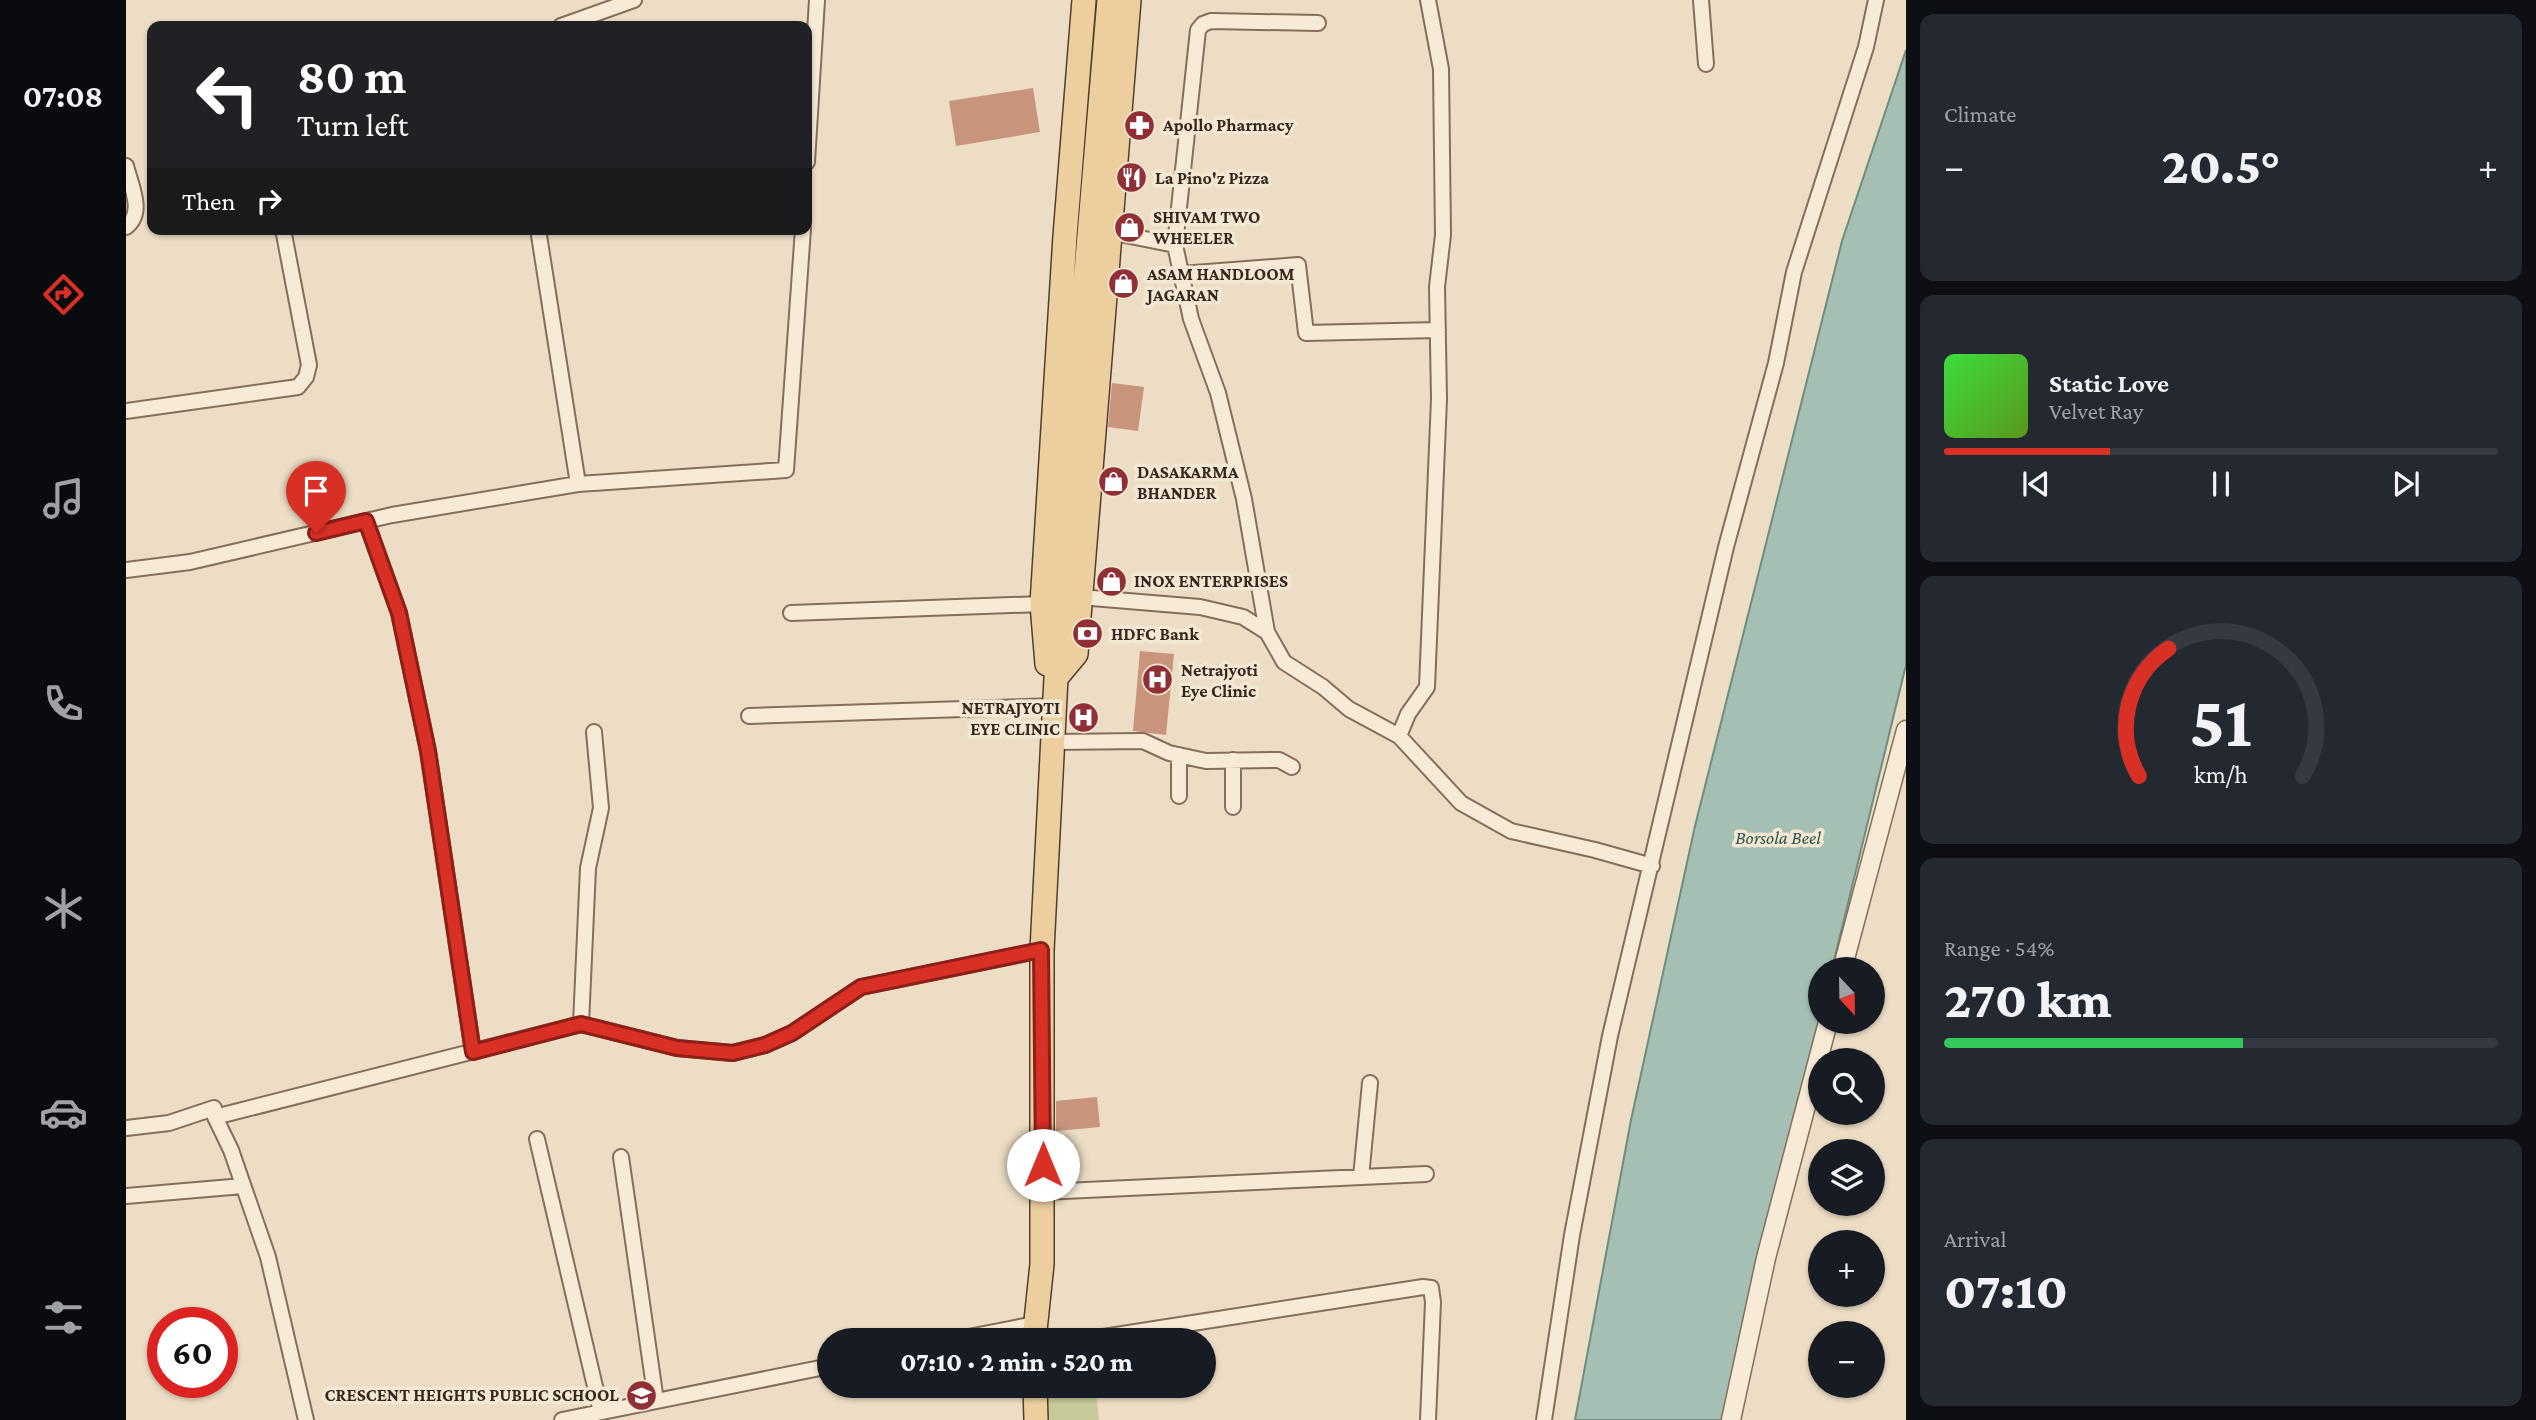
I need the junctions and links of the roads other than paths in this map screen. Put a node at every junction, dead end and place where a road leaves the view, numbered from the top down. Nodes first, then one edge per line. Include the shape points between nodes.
1 (634, 0) edge
2 (817, 0) edge
3 (1084, 0) edge
4 (1109, 0) edge
5 (1129, 0) edge
6 (1428, 0) edge
7 (1701, 0) edge
8 (1876, 0) edge
9 (613, 3) edge
10 (572, 21) edge
11 (1318, 23) dead end
12 (1706, 64) dead end
13 (812, 81) edge
14 (126, 166) edge
15 (126, 227) edge
16 (1110, 232) junction
17 (284, 235) edge
18 (539, 235) edge
19 (803, 235) edge
20 (1175, 245) junction
21 (1181, 274) junction
22 (1438, 330) junction
23 (126, 411) edge
24 (578, 484) junction
25 (366, 521) junction
26 (126, 570) edge
27 (1080, 597) junction
28 (1042, 604) junction
29 (791, 614) dead end
30 (1267, 632) junction
31 (1056, 678) junction
32 (1055, 706) junction
33 (749, 716) dead end
34 (1906, 730) edge
35 (594, 732) dead end
36 (1399, 736) junction
37 (1053, 742) junction
38 (1179, 755) junction
39 (1233, 761) junction
40 (1292, 767) dead end
41 (1179, 796) dead end
42 (1233, 807) dead end
43 (1651, 866) junction
44 (1041, 950) junction
45 (1845, 957) edge
46 (581, 1024) junction
47 (1825, 1034) edge
48 (473, 1052) junction
49 (1370, 1083) dead end
50 (215, 1117) junction
51 (126, 1128) edge
52 (537, 1139) dead end
53 (621, 1157) dead end
54 (1426, 1174) dead end
55 (1361, 1177) junction
56 (243, 1186) junction
57 (1043, 1192) junction
58 (126, 1196) edge
59 (1035, 1328) edge
60 (1161, 1328) edge
61 (817, 1369) edge
62 (1035, 1398) edge
63 (656, 1401) junction
64 (599, 1415) edge
65 (306, 1420) edge
66 (562, 1420) edge
67 (1036, 1420) edge
68 (1428, 1420) edge
69 (1544, 1420) edge
70 (1731, 1420) edge

1 - 9 street
2 - 13 street
3 - 28 main road
4 - 31 main road
5 - 16 main road
6 - 22 street via 1441,69 1443,235
7 - 12 street
8 - 43 street via 1866,47 1794,272 1776,363 1726,547
9 - 10 street
11 - 20 street via 1211,21 1198,30
14 - 15 street via 136,208
16 - 20 street
16 - 27 main road
17 - 23 street via 309,365 298,387
18 - 24 street
19 - 24 street via 786,470
20 - 21 street
21 - 22 street via 1298,265 1306,333
21 - 30 street via 1191,319 1218,393 1244,499
22 - 36 street via 1427,687
24 - 25 street
25 - 26 street via 190,562
25 - 48 street via 399,613 428,751
27 - 30 street via 1200,607 1243,617
27 - 31 main road via 1076,654
28 - 29 street
28 - 31 main road via 1045,661
30 - 36 street via 1284,662 1349,709
31 - 32 main road
32 - 33 street
32 - 37 main road
34 - 45 street
35 - 46 street via 601,808 588,868
36 - 43 street via 1461,803 1511,831
37 - 38 street via 1143,741
37 - 44 main road
38 - 39 street
38 - 41 street
39 - 40 street via 1279,760
39 - 42 street
43 - 69 street via 1576,1212
44 - 46 street via 861,987 792,1033 733,1053 677,1048
44 - 57 main road
46 - 48 street
47 - 70 street via 1766,1258
48 - 50 street
49 - 55 street
50 - 51 street via 214,1108 169,1123
50 - 56 street
52 - 64 street
53 - 63 street
54 - 55 street
55 - 57 street
56 - 58 street
56 - 65 street via 268,1257
57 - 59 main road
60 - 68 street via 1430,1288
61 - 63 street
62 - 67 main road
63 - 64 street
64 - 66 street

